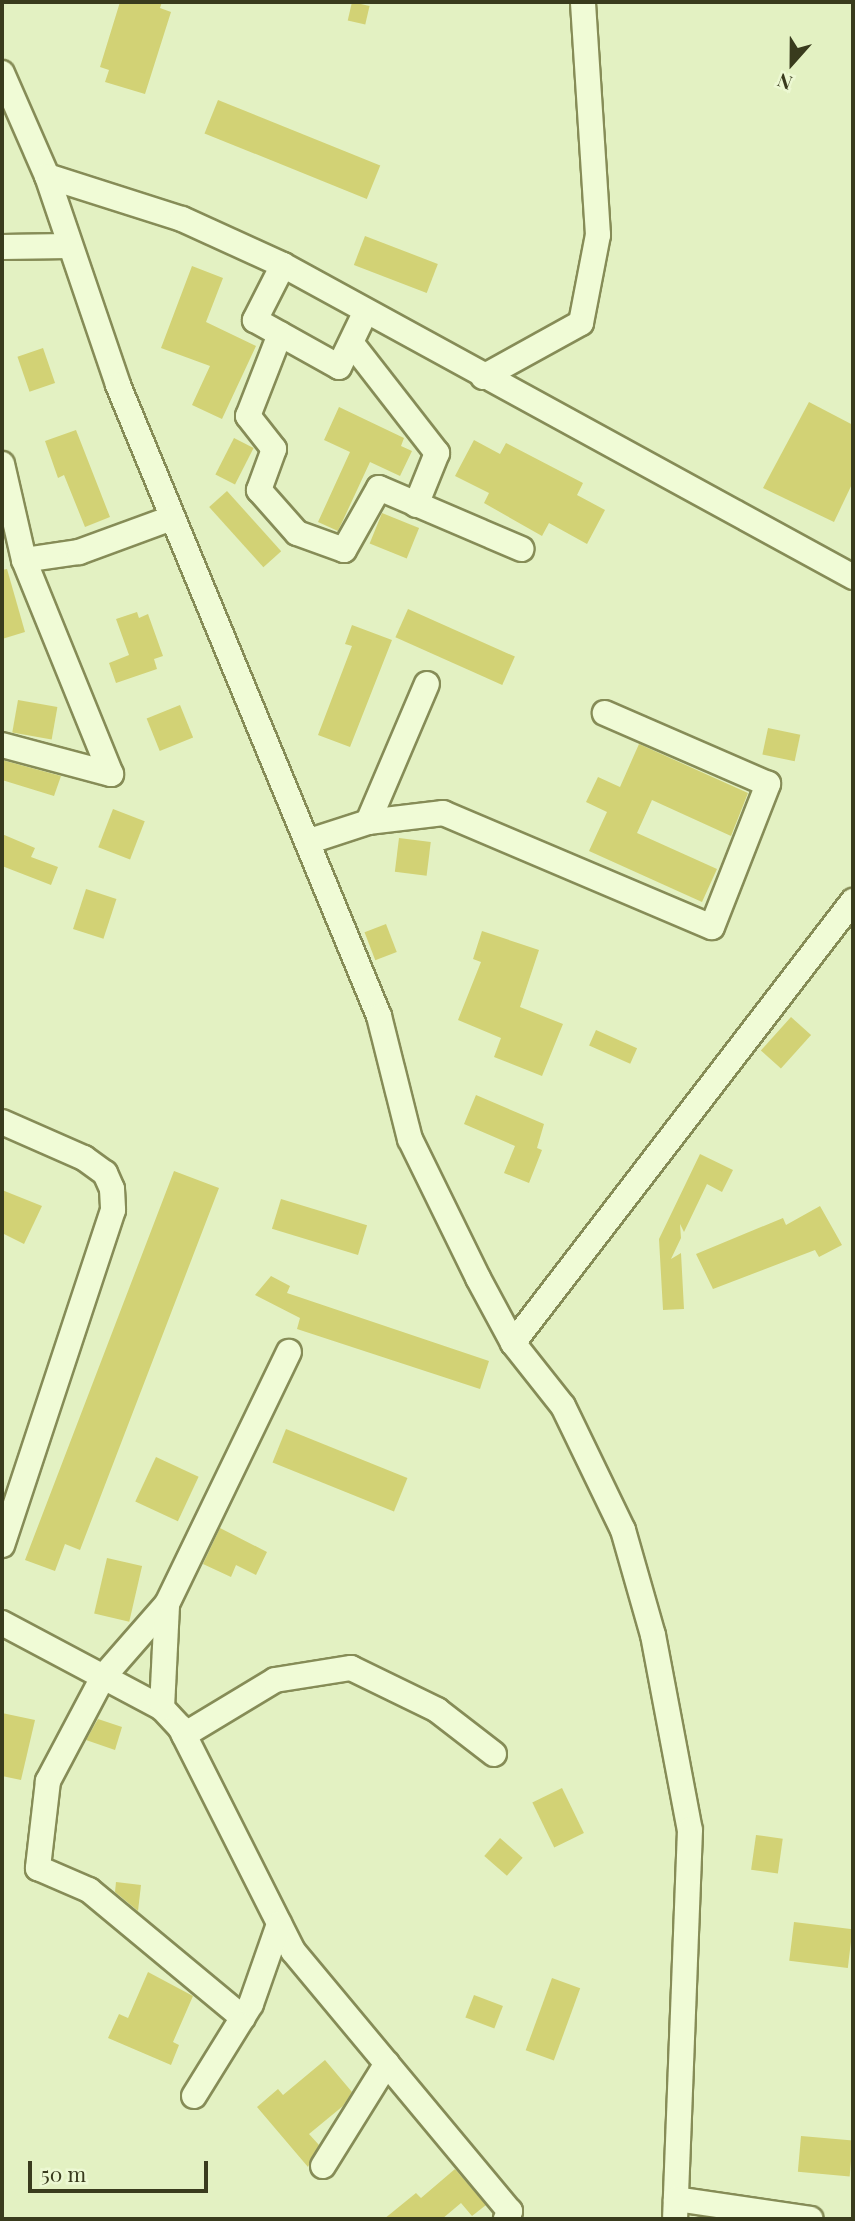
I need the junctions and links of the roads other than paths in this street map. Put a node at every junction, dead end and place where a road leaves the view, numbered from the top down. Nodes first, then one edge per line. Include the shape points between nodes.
1 (583, 2) edge
2 (2, 73) edge
3 (47, 176) junction
4 (69, 246) junction
5 (2, 247) edge
6 (283, 265) junction
7 (366, 311) junction
8 (280, 334) junction
9 (353, 345) junction
10 (483, 377) junction
11 (2, 464) edge
12 (416, 505) junction
13 (7, 510) edge
14 (172, 518) junction
15 (521, 549) dead end
16 (24, 560) junction
17 (853, 577) edge
18 (427, 684) dead end
19 (606, 713) dead end
20 (2, 745) edge
21 (368, 822) junction
22 (310, 842) junction
23 (850, 910) edge
24 (2, 1122) edge
25 (513, 1343) junction
26 (289, 1352) dead end
27 (2, 1545) edge
28 (167, 1604) junction
29 (2, 1623) edge
30 (103, 1677) junction
31 (162, 1708) junction
32 (184, 1735) junction
33 (494, 1754) dead end
34 (279, 1924) junction
35 (243, 2018) junction
36 (387, 2063) junction
37 (194, 2096) dead end
38 (323, 2166) dead end
39 (676, 2209) edge
40 (506, 2219) edge
41 (811, 2219) edge

1 - 10 street via 598,235 581,323
2 - 3 street
3 - 4 street
3 - 6 street via 182,219
4 - 5 street
4 - 14 street
6 - 7 street
6 - 8 street via 255,320
7 - 9 street
7 - 10 street
8 - 9 street via 339,367
8 - 12 street via 248,416 274,449 259,490 297,533 344,550 379,488
9 - 12 street via 437,453
10 - 17 street
11 - 13 street
12 - 15 street
13 - 16 street
14 - 16 street via 79,552
14 - 22 street via 262,741
16 - 20 street via 111,774
18 - 21 street
19 - 21 street via 768,784 712,927 443,813
21 - 22 street
22 - 25 street via 379,1016 410,1139
23 - 25 street
24 - 27 street via 84,1158 105,1173 113,1210
25 - 39 street via 563,1406 623,1530 653,1635 690,1830
26 - 28 street
28 - 30 street
28 - 31 street
29 - 30 street
30 - 31 street
30 - 35 street via 48,1781 37,1868 89,1890
31 - 32 street
32 - 33 street via 275,1680 351,1668 437,1710
32 - 34 street
34 - 35 street
34 - 36 street via 293,1951
35 - 37 street
36 - 38 street
36 - 40 street via 510,2211
39 - 41 street

